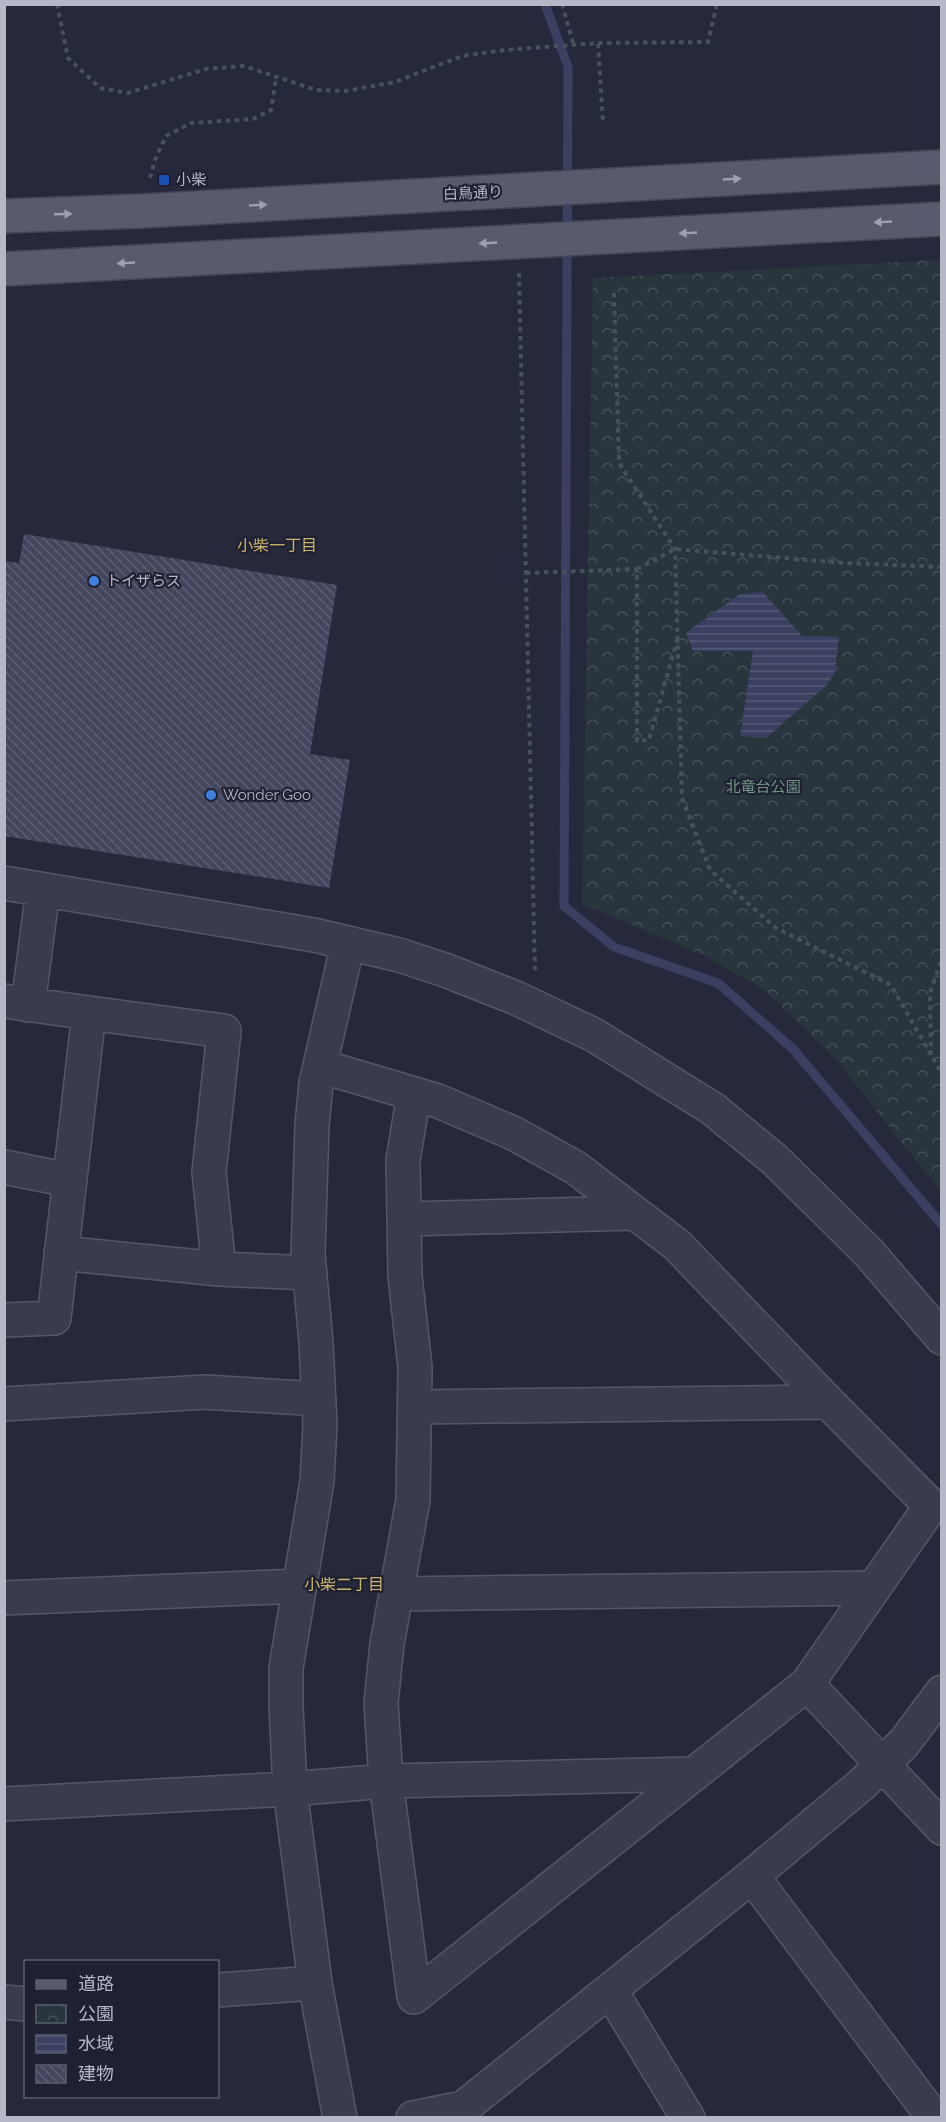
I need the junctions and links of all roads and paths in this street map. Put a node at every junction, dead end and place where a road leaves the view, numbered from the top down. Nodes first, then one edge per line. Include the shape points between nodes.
1 (57, 4) edge
2 (562, 4) edge
3 (717, 4) edge
4 (598, 43) junction
5 (574, 46) junction
6 (276, 78) junction
7 (603, 123) dead end
8 (942, 167) edge
9 (142, 211) junction
10 (4, 216) edge
11 (942, 219) edge
12 (532, 241) junction
13 (4, 268) edge
14 (615, 293) dead end
15 (675, 549) junction
16 (942, 567) edge
17 (637, 569) junction
18 (526, 573) junction
19 (678, 636) junction
20 (4, 884) edge
21 (43, 890) junction
22 (348, 943) junction
23 (942, 959) edge
24 (16, 1003) edge
25 (536, 1008) junction
26 (89, 1013) junction
27 (931, 1056) junction
28 (320, 1066) junction
29 (942, 1074) edge
30 (414, 1094) junction
31 (4, 1167) edge
32 (69, 1180) junction
33 (635, 1213) junction
34 (404, 1219) junction
35 (61, 1253) junction
36 (219, 1269) junction
37 (310, 1273) junction
38 (4, 1320) edge
39 (942, 1338) edge
40 (319, 1400) junction
41 (828, 1402) junction
42 (4, 1404) edge
43 (415, 1407) junction
44 (300, 1586) junction
45 (874, 1588) junction
46 (396, 1594) junction
47 (4, 1598) edge
48 (807, 1684) junction
49 (942, 1692) edge
50 (882, 1764) junction
51 (693, 1774) junction
52 (386, 1781) junction
53 (290, 1788) junction
54 (4, 1804) edge
55 (942, 1828) edge
56 (752, 1876) junction
57 (315, 1983) junction
58 (219, 1990) edge
59 (610, 1990) junction
60 (4, 2002) edge
61 (24, 2004) edge
62 (466, 2113) edge
63 (340, 2118) edge
64 (413, 2118) edge
65 (688, 2118) edge
66 (934, 2118) edge

1 - 6 path via 68,58 100,88 128,93 206,69 244,66
2 - 5 path
3 - 4 path via 708,42
4 - 5 path
4 - 7 path
5 - 6 path via 462,56 395,82 346,91 316,90
6 - 9 path via 271,110 253,119 191,123 166,136 155,160
9 -> 8 main road, 白鳥通り
10 -> 9 main road, 白鳥通り
11 -> 12 main road
12 -> 13 main road
12 - 18 path
14 - 15 path via 619,463
15 - 16 path via 844,564
15 - 17 path
15 - 19 path
17 - 18 path
17 - 19 path via 637,741 649,740
18 - 25 path
19 - 27 path via 682,798 710,870 776,928 891,985
20 - 21 street
21 - 22 street
21 - 24 street
22 - 25 street via 444,970
22 - 28 street
23 - 27 path via 930,993
24 - 26 street
25 - 39 street via 594,1035 713,1109 775,1161 869,1253
26 - 32 street
26 - 36 street via 224,1031 209,1172
27 - 29 path
28 - 30 street
28 - 37 street via 312,1125
30 - 33 street via 513,1133 576,1168
30 - 34 street via 403,1160
31 - 32 street
32 - 35 street
33 - 34 street
33 - 41 street via 677,1245
34 - 43 street
35 - 36 street
35 - 38 street via 54,1318
36 - 37 street
37 - 40 street
40 - 42 street via 205,1392
40 - 44 street via 317,1481
41 - 43 street
41 - 45 street via 931,1506
43 - 46 street via 413,1500
44 - 47 street
44 - 53 street via 286,1668
45 - 46 street
45 - 48 street
46 - 52 street via 381,1703
48 - 50 street
48 - 51 street
49 - 50 street
50 - 55 street
50 - 56 street
51 - 52 street
51 - 52 street via 414,1997
52 - 53 street
53 - 54 street
53 - 57 street
56 - 59 street
56 - 66 street
57 - 58 street
57 - 63 street
59 - 62 street
59 - 65 street
60 - 61 street
62 - 64 street

